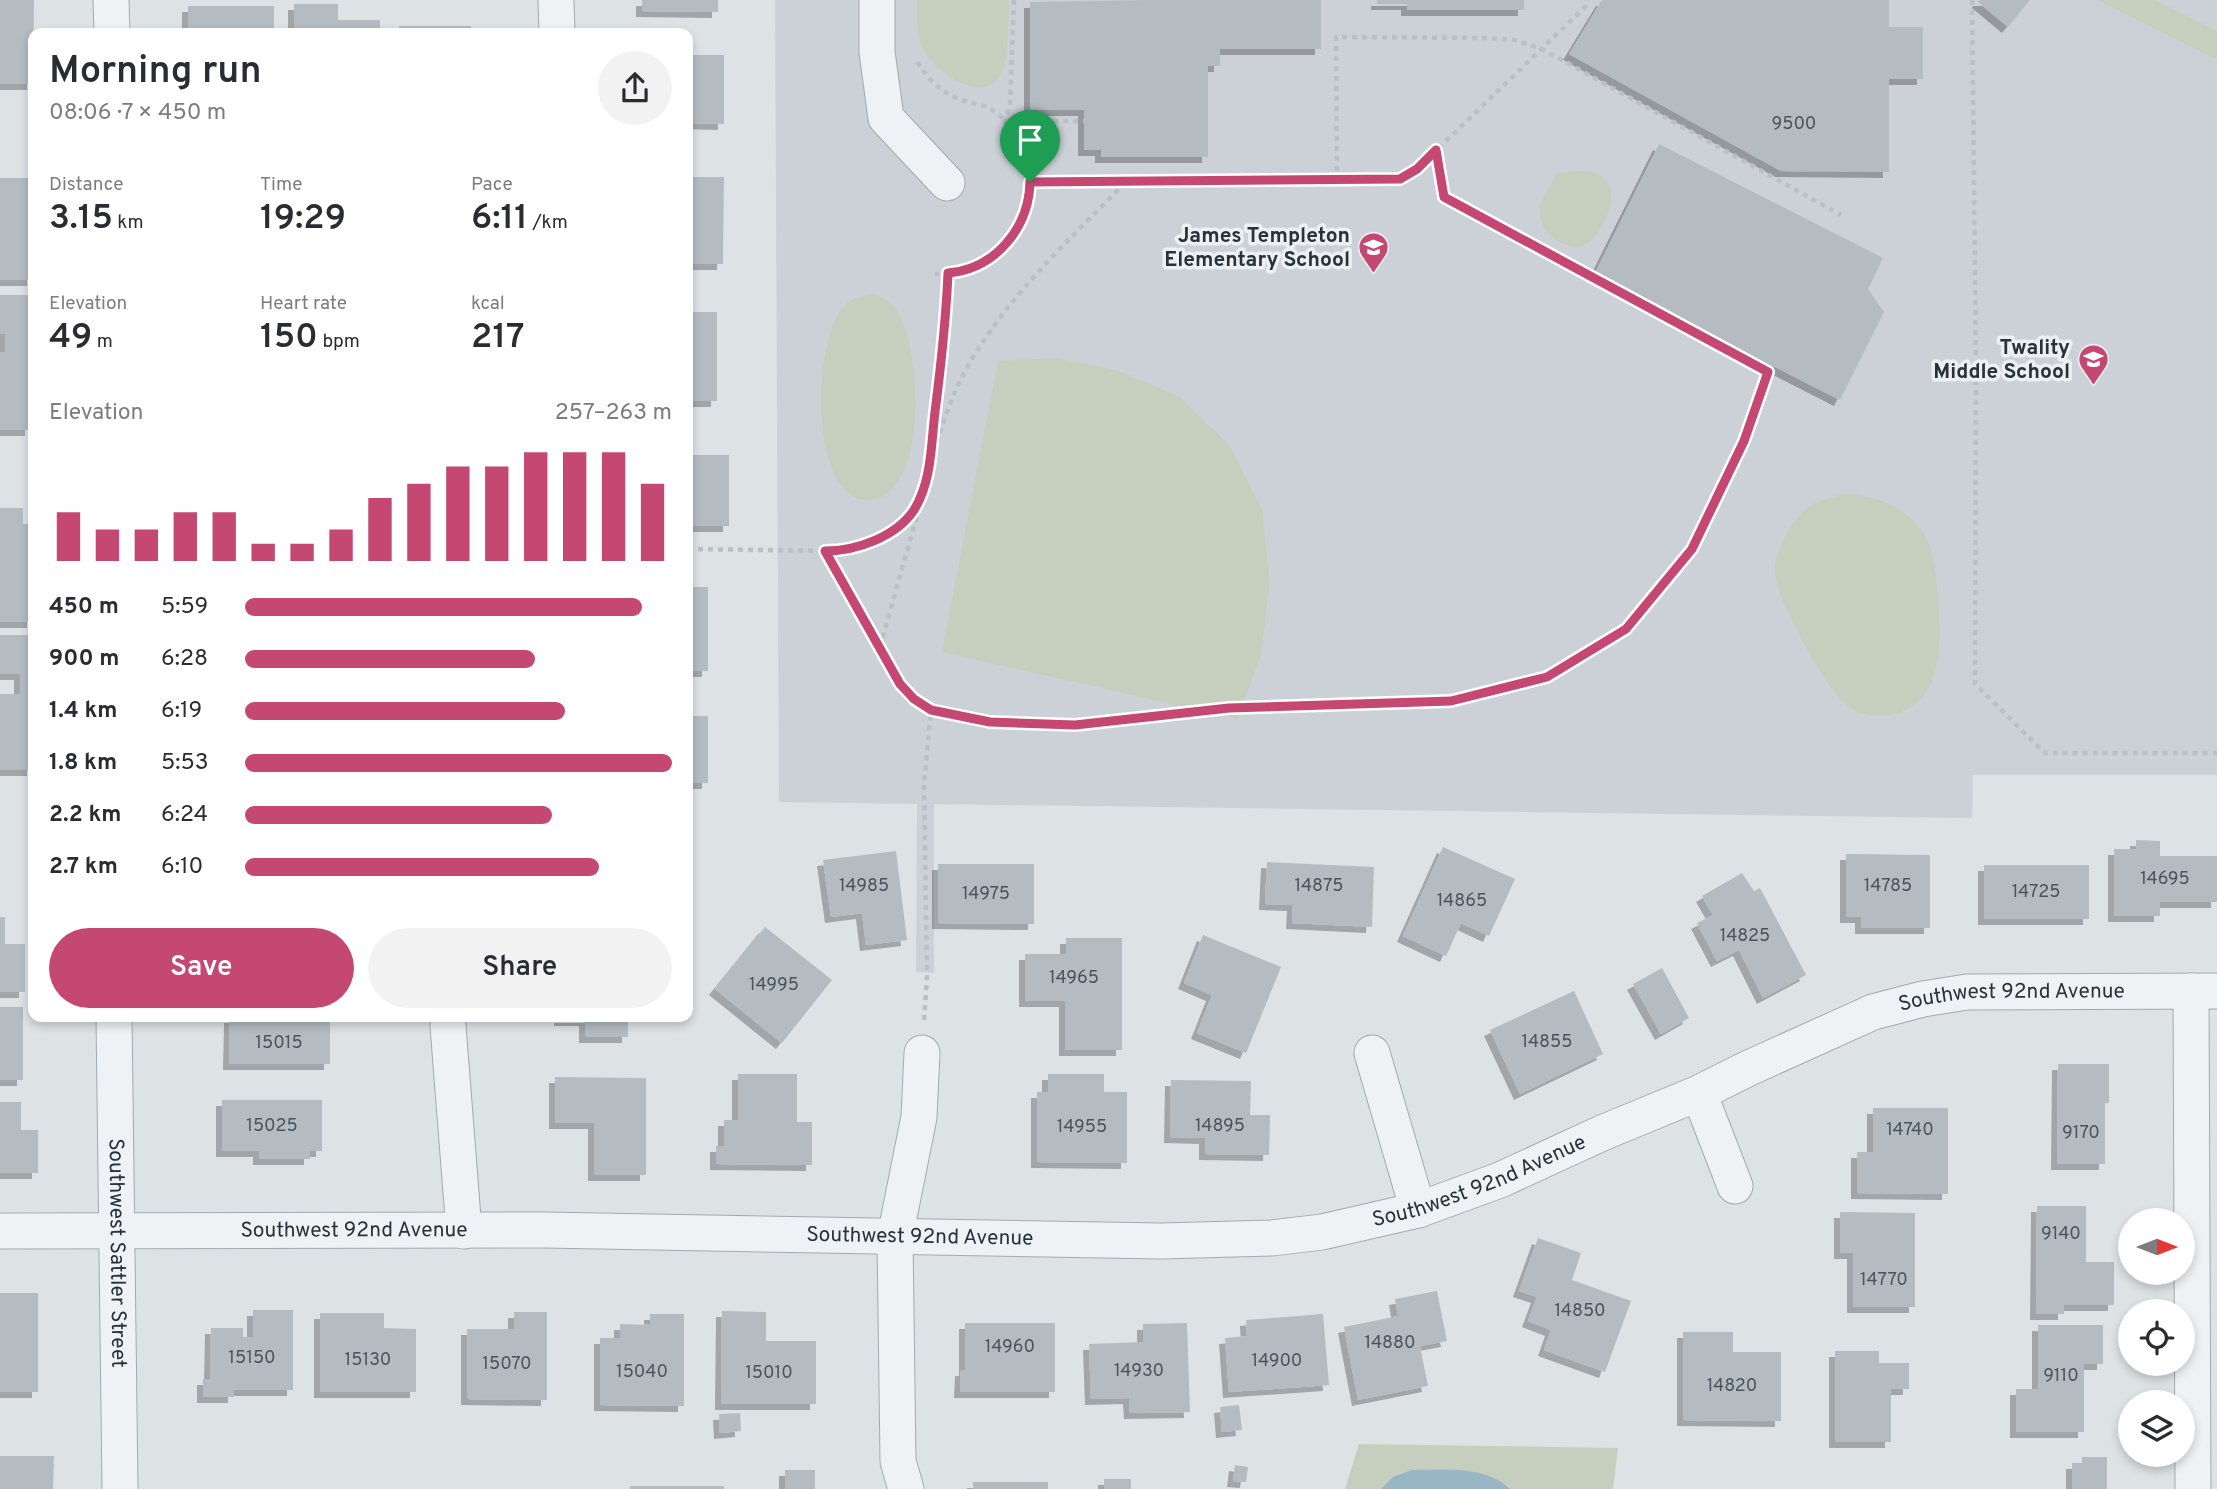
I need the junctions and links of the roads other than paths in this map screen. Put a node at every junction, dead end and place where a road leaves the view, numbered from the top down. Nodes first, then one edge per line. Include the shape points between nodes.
1 (111, 0) edge
2 (556, 0) edge
3 (877, 0) edge
4 (111, 28) edge
5 (557, 28) edge
6 (947, 183) dead end
7 (2204, 991) edge
8 (114, 1022) edge
9 (448, 1026) dead end
10 (922, 1053) road end
11 (1371, 1053) dead end
12 (1699, 1093) junction
13 (1735, 1186) dead end
14 (1418, 1210) junction
15 (0, 1231) edge
16 (464, 1231) junction
17 (115, 1232) junction
18 (895, 1237) junction
19 (2205, 1424) edge
20 (120, 1489) edge
21 (906, 1489) edge
22 (2193, 1489) edge

1 - 4 street
2 - 5 street
3 - 6 street via 877,51 886,118
7 - 12 street, Southwest 92nd Avenue via 1967,992 1923,999 1873,1013
7 - 19 street
8 - 17 street, Southwest Sattler Street
9 - 16 street
10 - 18 street via 919,1117
11 - 14 street
12 - 13 street
12 - 14 street, Southwest 92nd Avenue via 1500,1180
14 - 18 street, Southwest 92nd Avenue via 1322,1232 1272,1238
15 - 17 street, Southwest 92nd Avenue
16 - 17 street, Southwest 92nd Avenue
16 - 18 street, Southwest 92nd Avenue
17 - 20 street, Southwest Sattler Street
18 - 21 street via 898,1461
19 - 22 street

